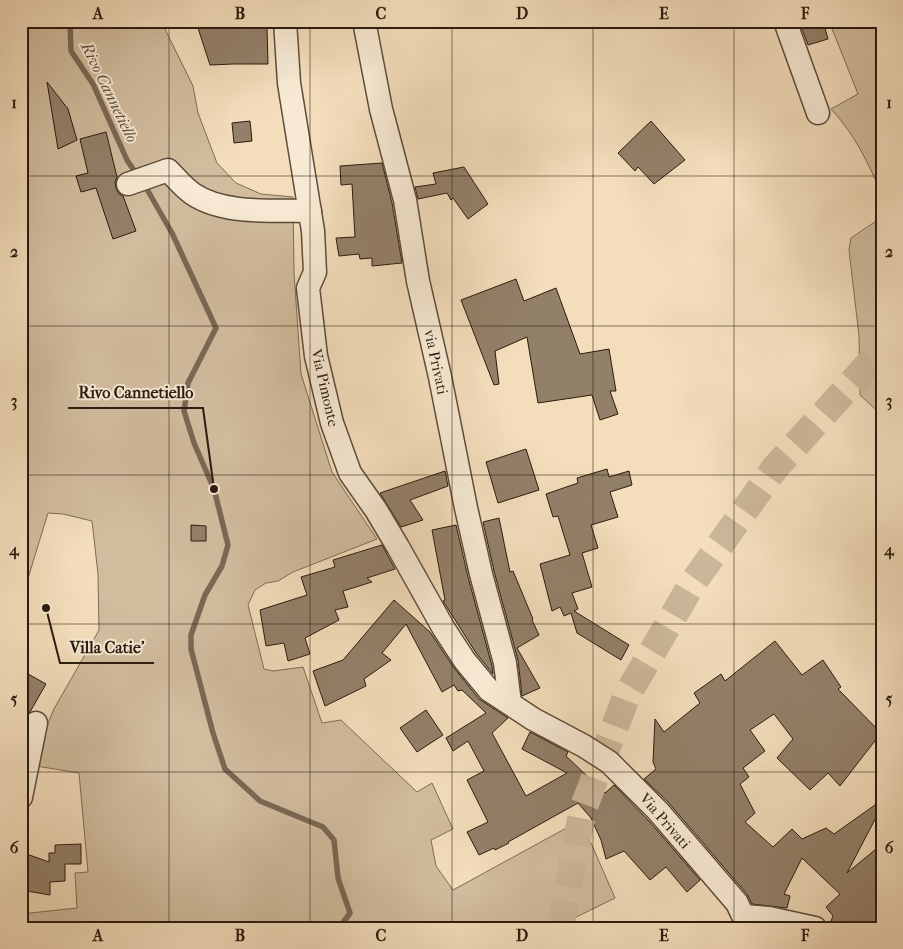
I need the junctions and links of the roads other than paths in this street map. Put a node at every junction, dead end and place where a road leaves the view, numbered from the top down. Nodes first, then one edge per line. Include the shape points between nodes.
1 (285, 21) edge
2 (364, 21) edge
3 (786, 21) edge
4 (818, 113) dead end
5 (128, 184) dead end
6 (310, 211) junction
7 (510, 703) junction
8 (36, 723) dead end
9 (21, 797) edge
10 (736, 922) edge
11 (815, 928) edge

1 - 6 street, Via Pimonte via 288,82
2 - 7 street, via Privati via 381,109 406,200 418,281 481,574 505,663
3 - 4 street
5 - 6 street via 168,170 194,194 212,203 239,209
6 - 7 street, Via Pimonte via 315,272 308,288 316,356 332,423 350,473 376,510 465,661 489,690
7 - 10 street, Via Privati via 609,762 658,811 737,903
8 - 9 street
10 - 11 street, Via Privati via 768,918

